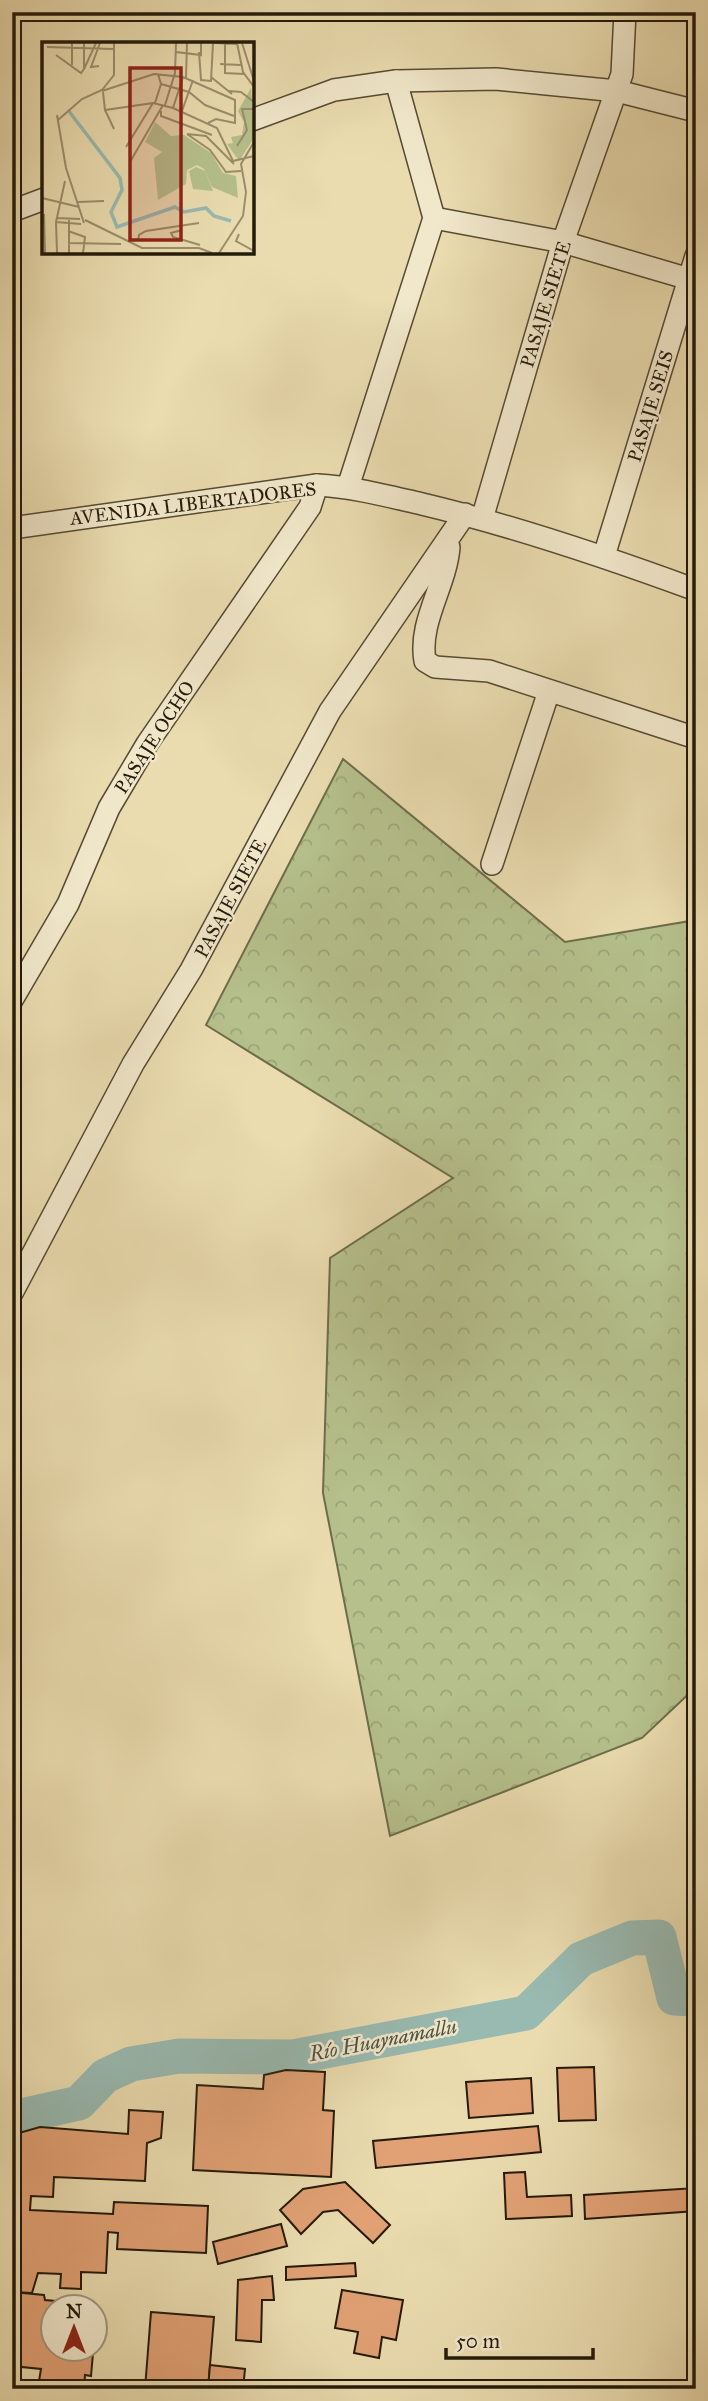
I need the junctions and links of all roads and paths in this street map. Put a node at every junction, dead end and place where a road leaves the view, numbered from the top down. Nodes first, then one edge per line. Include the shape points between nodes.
1 (625, 12) edge
2 (396, 81) junction
3 (617, 92) junction
4 (696, 111) edge
5 (254, 119) edge
6 (42, 200) edge
7 (12, 211) edge
8 (434, 218) junction
9 (563, 242) junction
10 (696, 256) edge
11 (692, 280) edge
12 (317, 485) junction
13 (348, 487) junction
14 (474, 517) junction
15 (12, 528) edge
16 (449, 541) junction
17 (604, 556) junction
18 (696, 590) edge
19 (549, 691) junction
20 (696, 738) edge
21 (492, 864) dead end
22 (12, 1000) edge
23 (12, 1293) edge

1 - 3 street, PASAJE SIETE
2 - 3 street via 496,79
2 - 5 street via 334,90
2 - 8 street
3 - 4 street
3 - 9 street, PASAJE SIETE
6 - 7 street
8 - 9 street
8 - 13 street
9 - 11 street
9 - 14 street, PASAJE SIETE
10 - 11 street, PASAJE SEIS
11 - 17 street, PASAJE SEIS
12 - 13 street, AVENIDA LIBERTADORES
12 - 15 street, AVENIDA LIBERTADORES
12 - 22 street, PASAJE OCHO via 310,507 147,744 109,808 68,904
13 - 14 street, AVENIDA LIBERTADORES
14 - 16 street, PASAJE SIETE
14 - 17 street, AVENIDA LIBERTADORES
16 - 19 street via 447,564 421,642 425,661 435,667 489,671
16 - 23 street, PASAJE SIETE via 330,711 191,970 133,1064
17 - 18 street, AVENIDA LIBERTADORES
19 - 20 street
19 - 21 street

